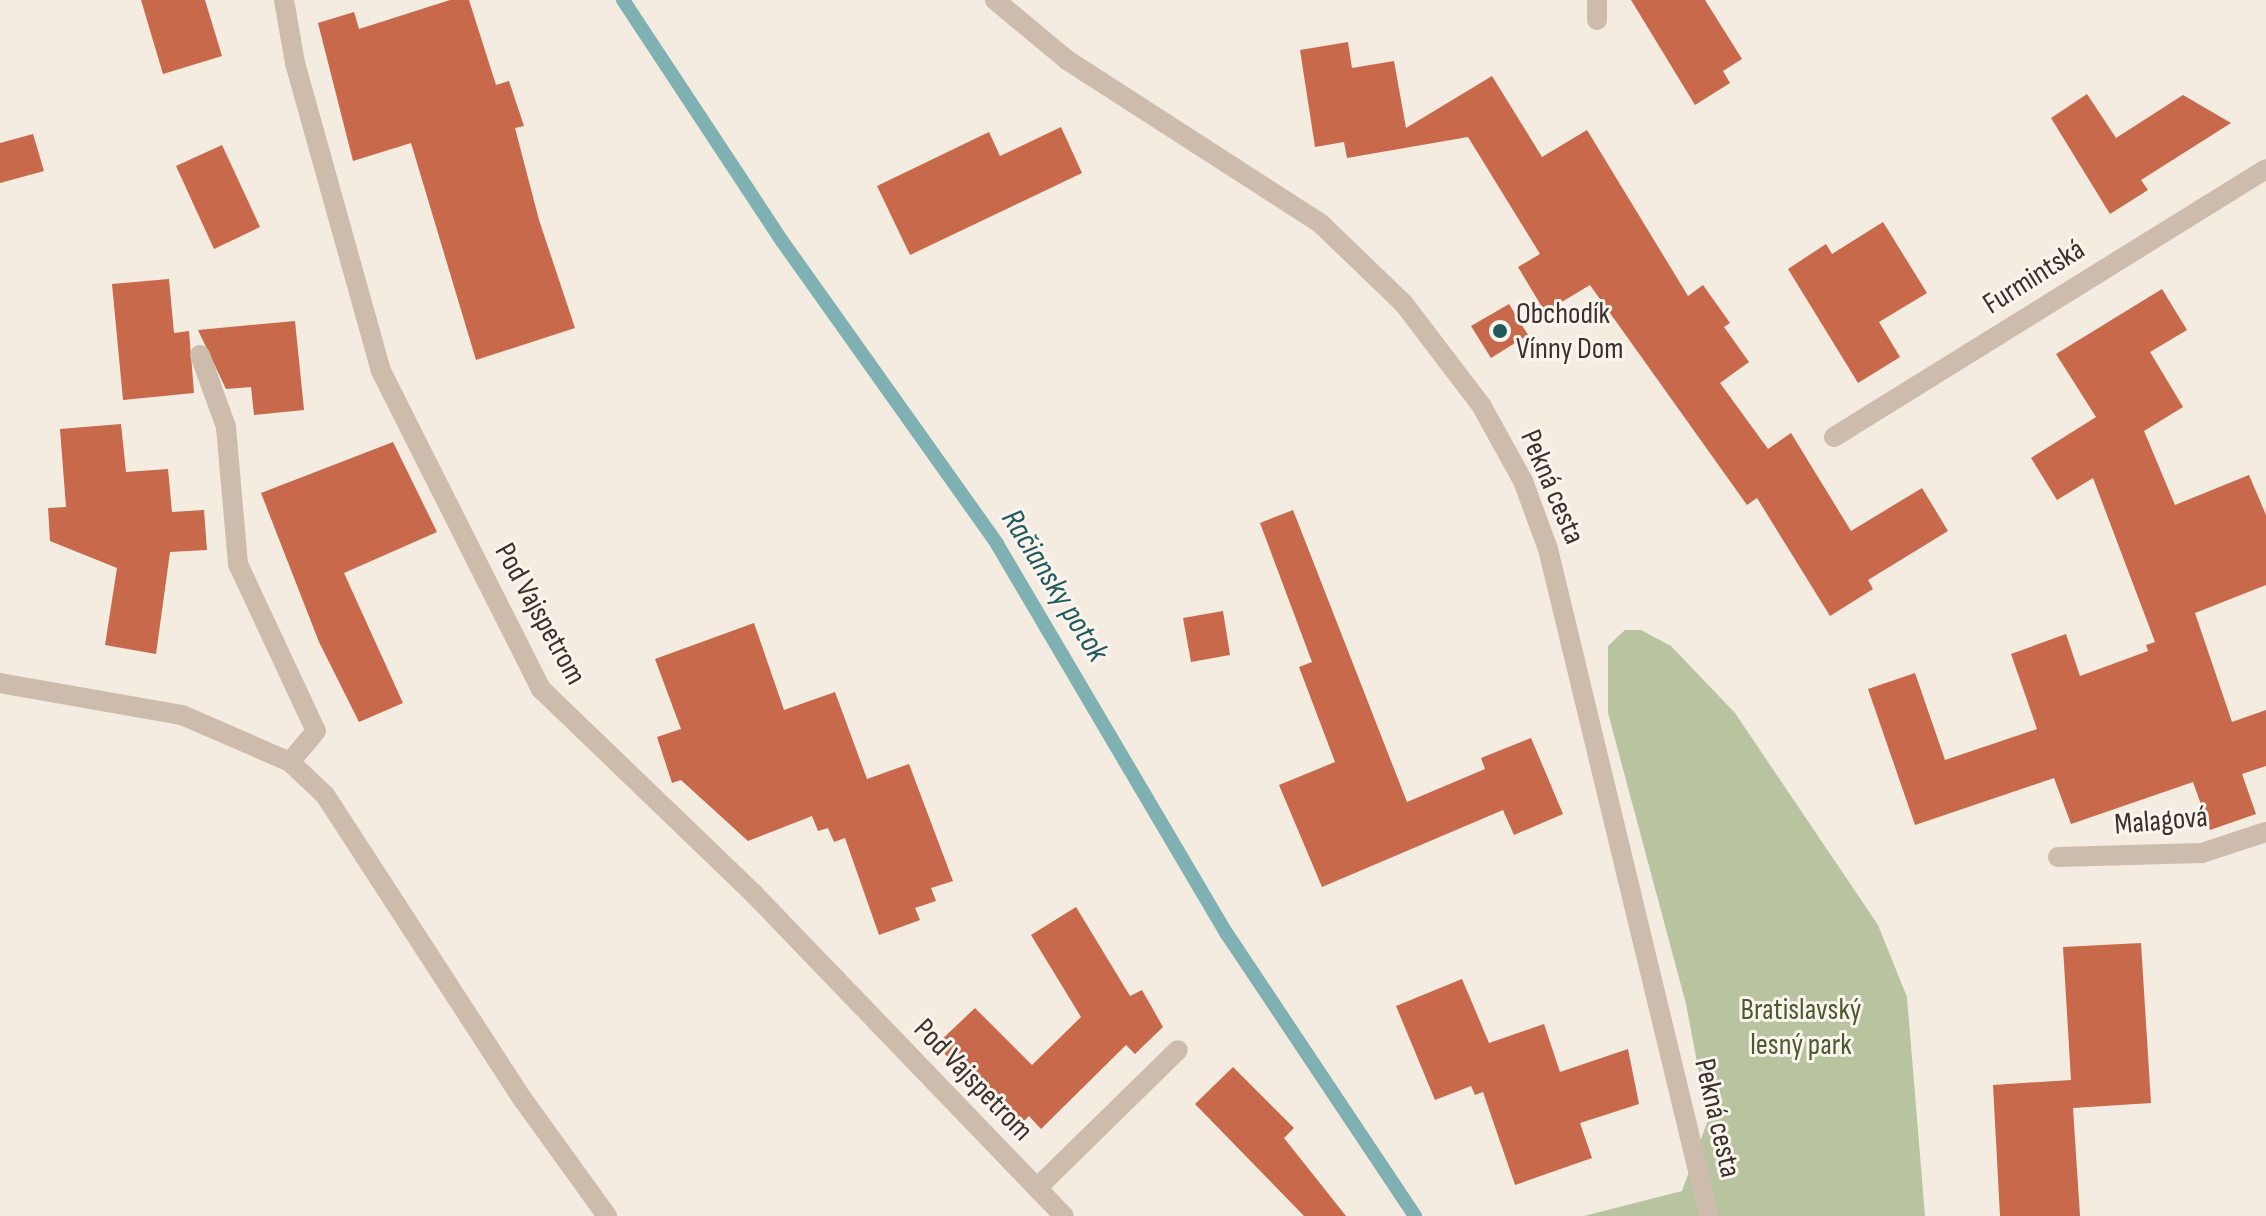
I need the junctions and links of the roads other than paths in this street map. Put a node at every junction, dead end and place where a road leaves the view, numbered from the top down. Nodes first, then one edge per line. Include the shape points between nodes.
1 (284, 0) edge
2 (995, 0) edge
3 (2266, 169) edge
4 (200, 355) dead end
5 (1834, 437) dead end
6 (0, 683) edge
7 (290, 762) junction
8 (2266, 832) edge
9 (2058, 857) dead end
10 (1178, 1050) dead end
11 (1037, 1188) junction
12 (607, 1216) edge
13 (1064, 1216) edge
14 (1709, 1216) edge

1 - 11 street, Pod Vajspetrom via 295,63 381,371 541,689 754,894
2 - 14 street, Pekná cesta via 1067,60 1321,224 1404,304 1481,405 1523,481 1548,549
3 - 5 street, Furmintská
4 - 7 street via 226,427 238,564 316,731
6 - 7 street via 182,715
7 - 12 street via 349,829 524,1101
8 - 9 street, Malagová via 2202,853
10 - 11 street, Pod Vajspetrom
11 - 13 street, Pod Vajspetrom

